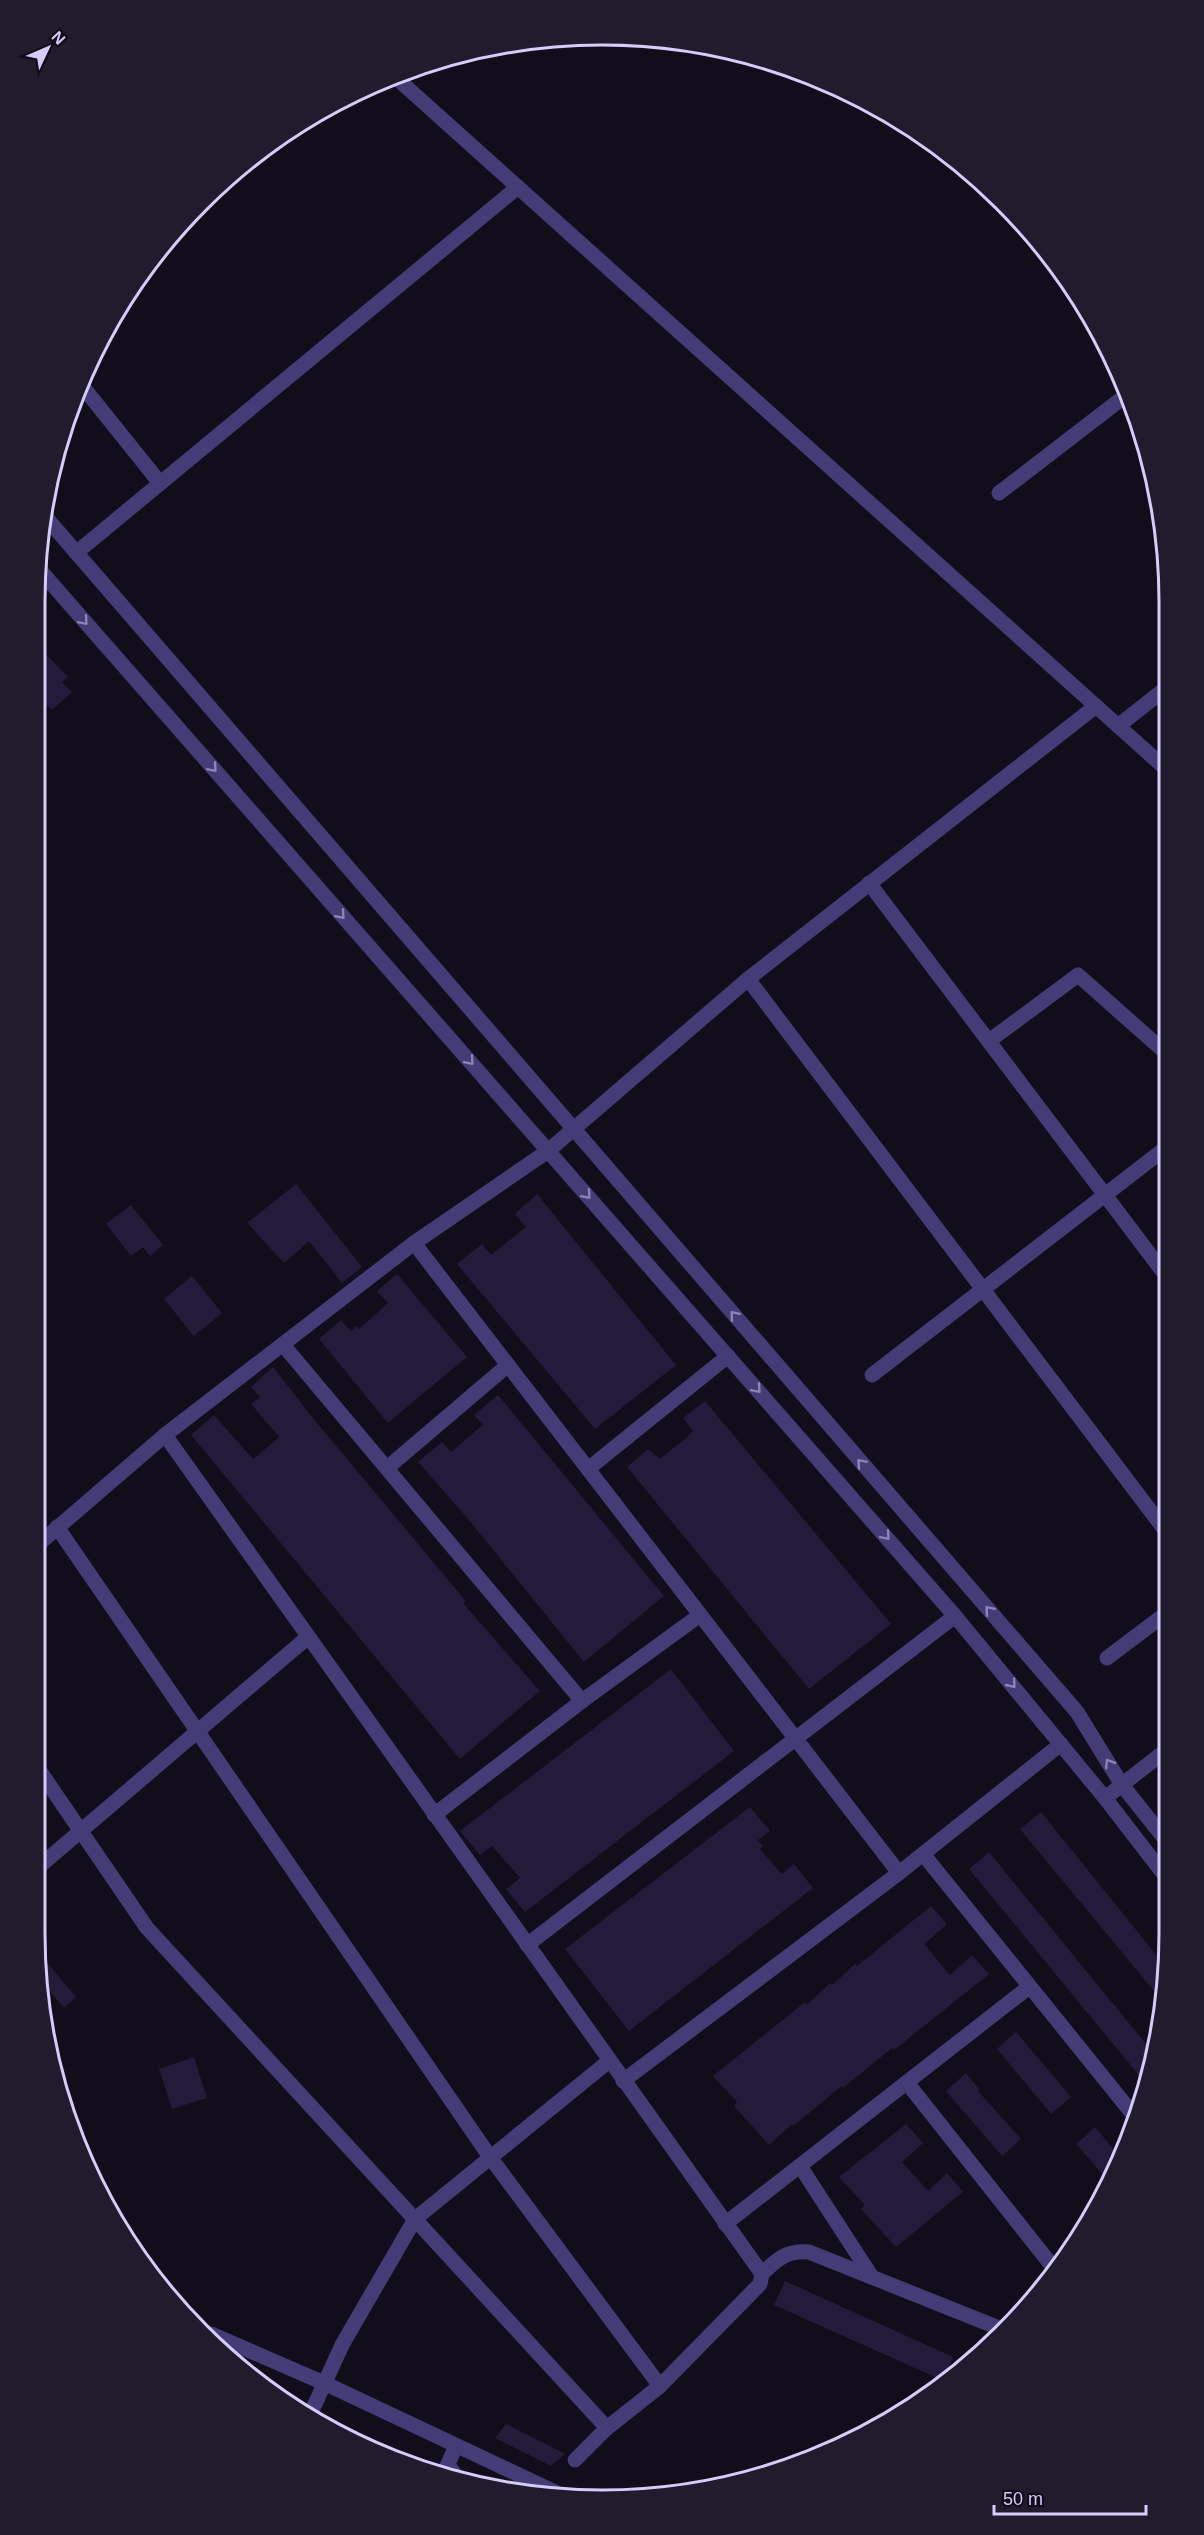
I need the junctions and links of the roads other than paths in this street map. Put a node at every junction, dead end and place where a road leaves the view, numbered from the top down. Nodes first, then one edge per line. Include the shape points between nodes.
1 (401, 83) edge
2 (518, 187) junction
3 (86, 391) edge
4 (1121, 399) edge
5 (160, 483) junction
6 (999, 493) dead end
7 (51, 523) edge
8 (76, 553) junction
9 (46, 583) edge
10 (1159, 694) edge
11 (1096, 706) junction
12 (1118, 726) junction
13 (1159, 762) edge
14 (869, 883) junction
15 (748, 978) junction
16 (989, 1041) junction
17 (1159, 1047) edge
18 (573, 1130) junction
19 (548, 1151) junction
20 (1159, 1154) edge
21 (1105, 1195) junction
22 (414, 1243) junction
23 (1159, 1266) edge
24 (982, 1288) junction
25 (284, 1346) junction
26 (728, 1356) junction
27 (508, 1365) junction
28 (872, 1375) dead end
29 (165, 1436) junction
30 (387, 1468) junction
31 (588, 1469) junction
32 (1159, 1522) edge
33 (57, 1527) junction
34 (45, 1537) edge
35 (700, 1615) junction
36 (956, 1616) junction
37 (1159, 1619) edge
38 (308, 1637) junction
39 (1107, 1658) dead end
40 (582, 1701) junction
41 (198, 1732) junction
42 (795, 1739) junction
43 (1061, 1744) junction
44 (1159, 1756) edge
45 (45, 1780) edge
46 (1122, 1785) junction
47 (1106, 1798) junction
48 (434, 1815) junction
49 (1159, 1831) edge
50 (81, 1832) junction
51 (922, 1854) junction
52 (45, 1861) edge
53 (1159, 1868) edge
54 (899, 1873) junction
55 (527, 1945) junction
56 (1029, 1987) junction
57 (609, 2061) junction
58 (623, 2081) junction
59 (908, 2084) junction
60 (1130, 2110) edge
61 (490, 2157) junction
62 (800, 2166) junction
63 (415, 2219) junction
64 (725, 2224) junction
65 (1050, 2263) edge
66 (762, 2274) junction
67 (872, 2277) junction
68 (992, 2330) edge
69 (220, 2338) edge
70 (324, 2383) junction
71 (660, 2386) junction
72 (313, 2409) edge
73 (607, 2428) junction
74 (456, 2446) junction
75 (575, 2460) dead end
76 (447, 2468) edge
77 (543, 2487) edge

1 - 2 street
2 - 5 street
2 - 11 street
3 - 5 street
4 - 6 street
5 - 8 street
7 - 8 street
8 - 18 street
9 -> 19 street
10 - 12 street
11 - 12 street
11 - 14 street
12 - 13 street
14 - 15 street
14 - 16 street
15 - 18 street
15 - 24 street
16 - 17 street via 1077,975
16 - 21 street
18 - 19 street
46 -> 18 street via 1077,1712
19 - 22 street
19 -> 26 street
20 - 21 street
21 - 23 street
21 - 24 street
22 - 25 street
22 - 27 street
24 - 28 street
24 - 32 street
25 - 29 street
25 - 30 street
26 - 31 street
26 -> 36 street
27 - 30 street
27 - 31 street
29 - 33 street
29 - 38 street
30 - 40 street
31 - 35 street
33 - 34 street
33 - 41 street
35 - 40 street
35 - 42 street
36 - 42 street
36 -> 43 street
37 - 39 street
38 - 41 street
38 - 48 street
40 - 48 street
41 - 50 street
41 - 61 street
42 - 54 street
42 - 55 street
43 - 47 street
43 - 51 street
44 - 46 street
45 - 50 street
46 - 47 street
46 - 49 street
47 - 53 street
48 - 55 street
50 - 52 street
50 - 63 street via 147,1928
51 - 54 street
51 - 56 street
54 - 58 street
55 - 57 street
56 - 59 street
56 - 60 street
57 - 58 street
57 - 61 street
58 - 64 street
59 - 62 street
59 - 65 street
61 - 63 street
61 - 71 street
62 - 64 street
62 - 67 street
63 - 70 street
63 - 73 street
64 - 66 street
66 - 67 street via 779,2257 795,2251 808,2252
66 - 71 street via 760,2284
67 - 68 street
69 - 70 street
70 - 72 street
70 - 74 street
71 - 73 street
73 - 75 street
74 - 76 street
74 - 77 street

